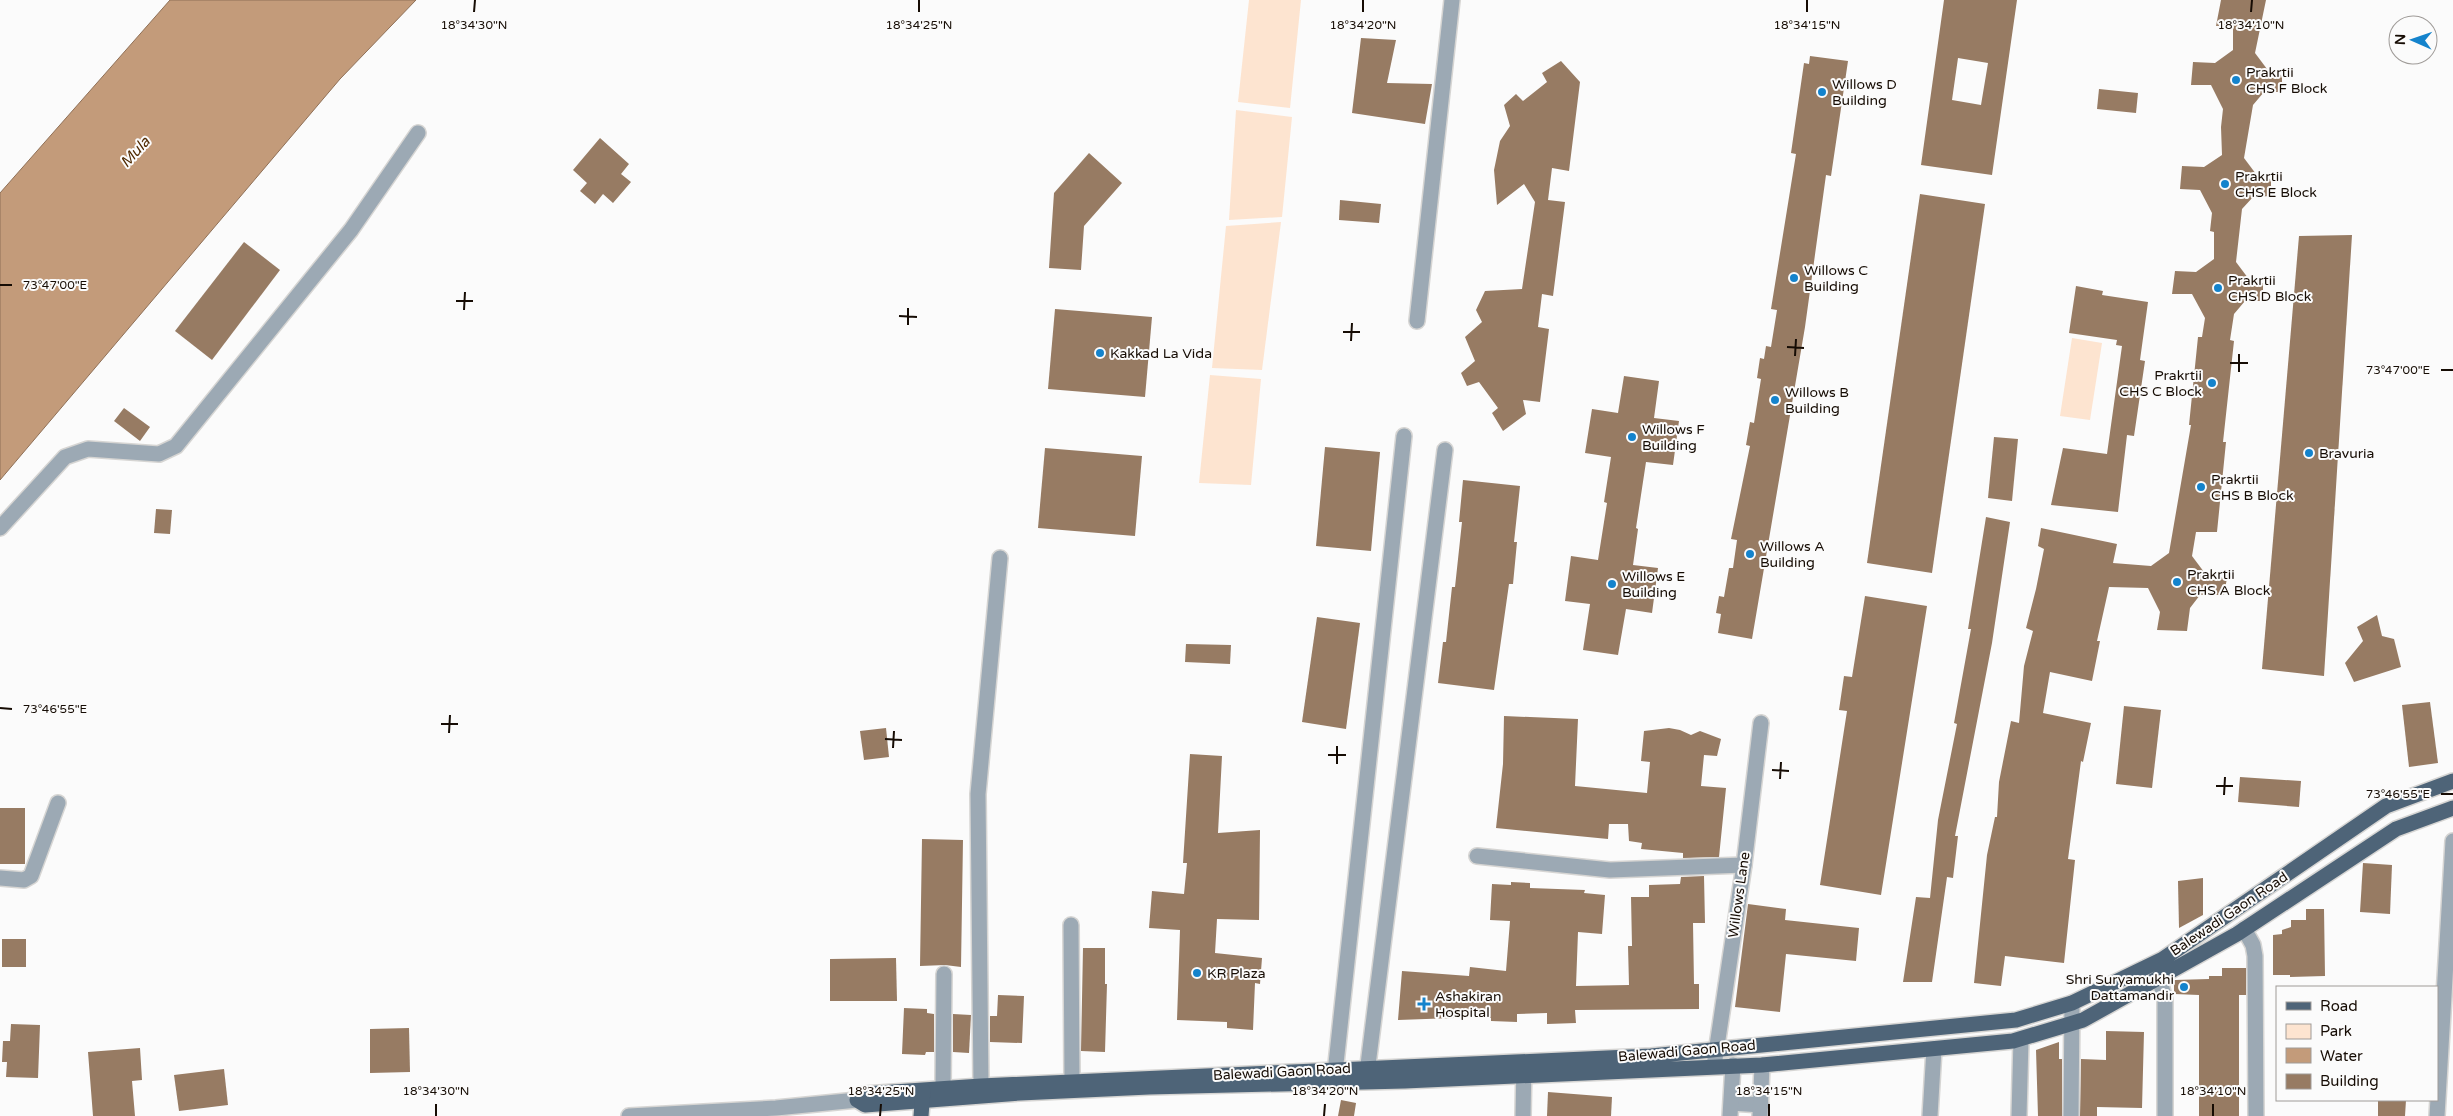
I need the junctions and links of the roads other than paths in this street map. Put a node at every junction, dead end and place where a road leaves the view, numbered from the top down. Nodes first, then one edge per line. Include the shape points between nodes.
1 (1452, 0) edge
2 (418, 132) dead end
3 (1417, 321) dead end
4 (1404, 436) dead end
5 (1445, 450) dead end
6 (0, 528) edge
7 (1000, 558) dead end
8 (1761, 723) dead end
9 (2453, 781) edge
10 (58, 802) dead end
11 (2453, 808) edge
12 (2453, 840) edge
13 (1477, 856) dead end
14 (1744, 865) junction
15 (0, 878) edge
16 (1071, 925) dead end
17 (2244, 929) junction
18 (944, 974) dead end
19 (2159, 978) junction
20 (2072, 1003) junction
21 (2072, 1023) junction
22 (2021, 1038) junction
23 (1934, 1049) junction
24 (1716, 1050) junction
25 (1733, 1065) junction
26 (1762, 1065) junction
27 (1714, 1066) junction
28 (1524, 1068) junction
29 (1366, 1076) junction
30 (1336, 1077) junction
31 (1072, 1082) junction
32 (981, 1086) junction
33 (943, 1088) junction
34 (923, 1095) junction
35 (2438, 1099) edge
36 (857, 1100) joint
37 (2438, 1101) edge
38 (875, 1105) edge
39 (1731, 1109) edge
40 (1760, 1111) edge
41 (629, 1116) edge
42 (921, 1116) edge
43 (1523, 1116) edge
44 (1930, 1116) edge
45 (2019, 1116) edge
46 (2072, 1116) edge
47 (2165, 1116) edge
48 (2256, 1116) edge
49 (2437, 1116) edge

1 - 3 street
2 - 6 street via 351,230 176,446 159,454 88,449 65,457
4 - 30 street
5 - 29 street
7 - 32 street via 977,814
8 - 14 street, Willows Lane
9 - 20 main road, Balewadi Gaon Road via 2386,806 2163,959
10 - 15 street via 31,876 24,880
11 - 17 main road, Balewadi Gaon Road via 2396,829
12 - 35 street
13 - 14 street via 1610,870
14 - 24 street, Willows Lane
16 - 31 street
17 - 19 main road, Balewadi Gaon Road
17 - 48 street via 2255,956
18 - 33 street
19 - 21 main road, Balewadi Gaon Road
19 - 47 street via 2165,1000
20 - 21 street
20 - 24 main road, Balewadi Gaon Road via 2016,1020
21 - 22 main road, Balewadi Gaon Road
21 - 46 street
22 - 23 main road, Balewadi Gaon Road
22 - 45 street
23 - 26 main road, Balewadi Gaon Road
23 - 44 street
24 - 27 street, Willows Lane
24 - 28 main road, Balewadi Gaon Road
25 - 26 main road, Balewadi Gaon Road
25 - 27 main road, Balewadi Gaon Road
25 - 39 street
26 - 40 street
27 - 28 main road, Balewadi Gaon Road via 1667,1070
28 - 29 main road, Balewadi Gaon Road
28 - 43 street
29 - 30 main road, Balewadi Gaon Road
30 - 31 main road, Balewadi Gaon Road
30 - 34 main road, Balewadi Gaon Road
31 - 32 main road, Balewadi Gaon Road
32 - 33 main road, Balewadi Gaon Road
33 - 34 main road, Balewadi Gaon Road
34 - 38 main road, Balewadi Gaon Road
34 - 42 main road
36 - 38 main road, Balewadi Gaon Road via 865,1094
36 - 41 street, Balewadi Gaon Road
37 - 49 street
39 - 40 street

